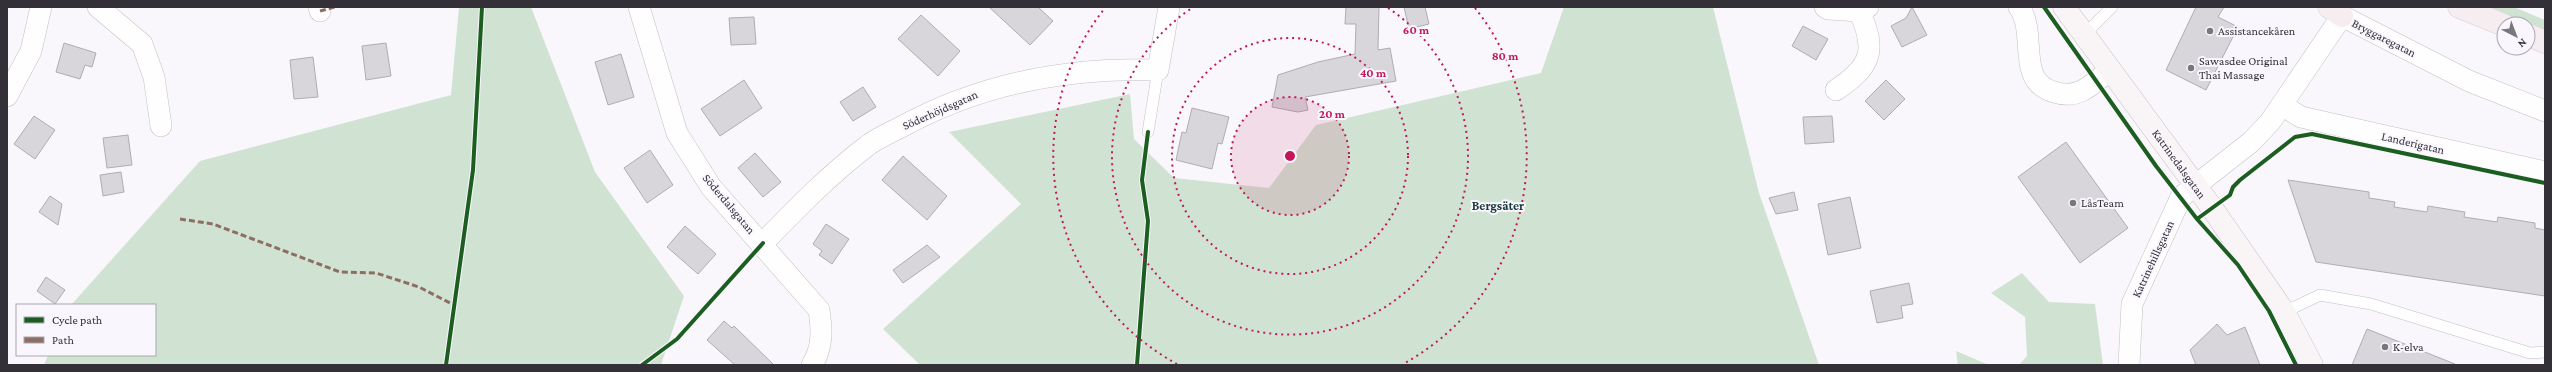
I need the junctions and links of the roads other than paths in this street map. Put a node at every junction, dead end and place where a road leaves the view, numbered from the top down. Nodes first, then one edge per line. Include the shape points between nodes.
1 (41, 7) edge
2 (98, 7) edge
3 (639, 7) edge
4 (1169, 7) edge
5 (1825, 7) edge
6 (2019, 7) edge
7 (2064, 7) edge
8 (2112, 7) edge
9 (2459, 7) edge
10 (1864, 9) edge
11 (2336, 12) edge
12 (2496, 22) edge
13 (2084, 35) junction
14 (1158, 70) junction
15 (2110, 70) junction
16 (1836, 90) dead end
17 (7, 96) edge
18 (2283, 106) junction
19 (2545, 111) edge
20 (161, 126) dead end
21 (1148, 132) dead end
22 (2545, 172) edge
23 (2196, 186) junction
24 (762, 243) junction
25 (2284, 312) junction
26 (2545, 352) edge
27 (812, 365) edge
28 (2129, 365) edge
29 (2312, 365) edge

1 - 17 street via 31,51
2 - 20 street via 142,44 154,77
3 - 24 street, Söderdalsgatan via 677,132 711,187
4 - 14 street
5 - 10 street
6 - 15 street via 2024,14 2029,36 2028,58 2033,78 2047,90 2066,96 2081,93
7 - 13 street, Katrinedalsgatan
8 - 13 lane
9 - 12 main road
10 - 16 street via 1870,49 1864,66 1850,81
11 - 18 street, Bryggaregatan
11 - 19 street, Bryggaregatan via 2469,81
13 - 15 street, Katrinedalsgatan
14 - 21 lane
14 - 24 street, Söderhöjdsgatan via 1073,72 990,89 919,117 868,145 821,184
15 - 23 street, Katrinedalsgatan
18 - 22 street, Landerigatan via 2301,117
18 - 23 street, Bryggaregatan via 2251,142
23 - 25 street, Katrinedalsgatan
23 - 28 street, Katrinehillsgatan via 2181,197 2132,304
24 - 27 street, Söderdalsgatan via 819,310 823,332
25 - 26 lane via 2320,295 2371,304 2530,353
25 - 29 street, Katrinedalsgatan

